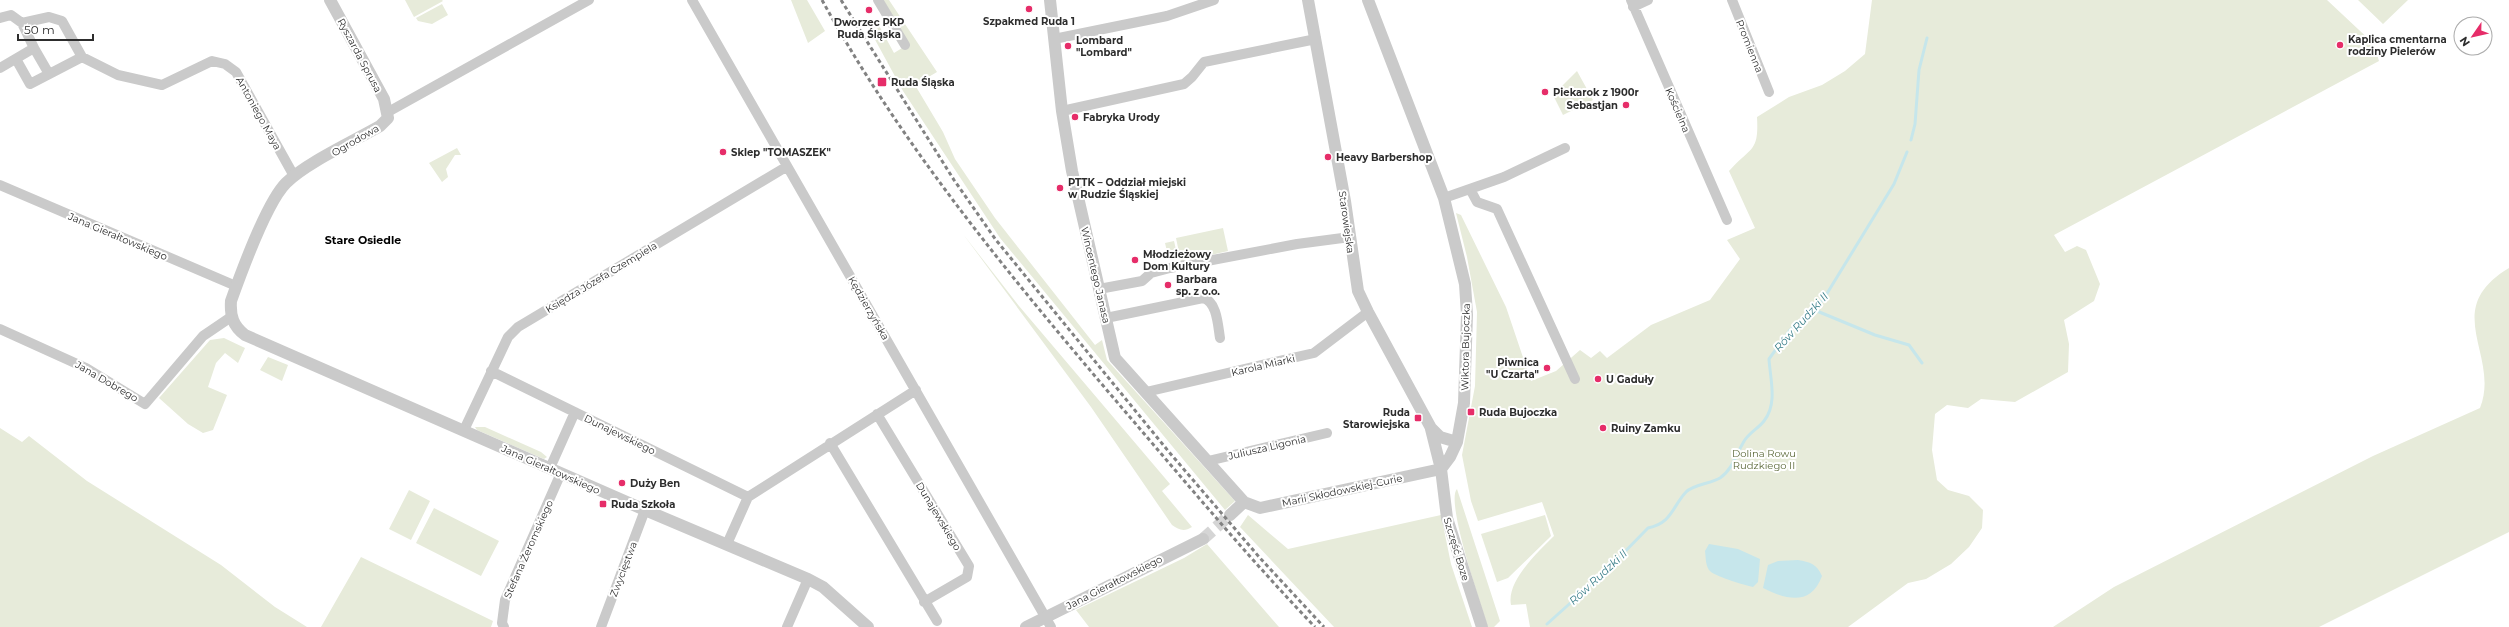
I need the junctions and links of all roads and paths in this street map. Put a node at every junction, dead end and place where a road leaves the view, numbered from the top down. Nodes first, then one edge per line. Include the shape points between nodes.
1 (330, 0) edge
2 (589, 0) edge
3 (692, 0) edge
4 (878, 0) edge
5 (1050, 0) edge
6 (1214, 0) edge
7 (1308, 0) edge
8 (1368, 0) edge
9 (1648, 0) edge
10 (1732, 0) edge
11 (1632, 3) edge
12 (0, 18) edge
13 (22, 23) junction
14 (1054, 39) junction
15 (1316, 39) junction
16 (905, 45) dead end
17 (34, 48) junction
18 (82, 57) junction
19 (16, 59) junction
20 (0, 68) edge
21 (49, 74) junction
22 (1769, 92) dead end
23 (1062, 110) junction
24 (388, 112) junction
25 (1565, 148) dead end
26 (786, 167) junction
27 (294, 176) junction
28 (0, 185) edge
29 (1470, 189) junction
30 (1444, 198) junction
31 (1727, 220) dead end
32 (1350, 237) junction
33 (236, 286) junction
34 (1099, 289) junction
35 (1368, 312) junction
36 (231, 317) junction
37 (1106, 318) junction
38 (0, 329) edge
39 (1220, 338) dead end
40 (491, 371) junction
41 (1575, 379) dead end
42 (916, 390) junction
43 (1146, 392) junction
44 (575, 412) junction
45 (877, 414) junction
46 (1431, 428) junction
47 (464, 430) junction
48 (1327, 433) dead end
49 (1456, 442) junction
50 (830, 443) junction
51 (1208, 461) junction
52 (550, 468) junction
53 (1441, 468) junction
54 (561, 473) junction
55 (748, 497) junction
56 (1244, 502) junction
57 (645, 510) junction
58 (1230, 515) tunnel mouth
59 (1203, 539) tunnel mouth
60 (727, 544) junction
61 (808, 579) junction
62 (924, 602) junction
63 (937, 621) dead end
64 (1048, 622) edge
65 (504, 627) edge
66 (601, 627) edge
67 (786, 627) edge
68 (868, 627) edge
69 (1026, 627) edge
70 (1482, 627) edge

1 - 24 street, Ryszarda Sprusa via 384,99
2 - 24 street, Ogrodowa
3 - 26 street, Kędzierzyńska
4 - 16 street
5 - 14 street, Wincentego Janasa
6 - 14 street via 1167,16
7 - 15 street, Starowiejska
8 - 30 street, Wiktora Bujoczka
9 - 11 street
10 - 22 street, Promienna
11 - 31 street, Kościelna
12 - 13 street via 11,15
13 - 17 street
13 - 18 street via 49,17 62,21
14 - 23 street, Wincentego Janasa
15 - 23 street via 1204,62 1184,84
15 - 32 street, Starowiejska
17 - 19 street
17 - 21 street
18 - 21 street
18 - 27 street, Antoniego Maya via 118,75 162,85 212,61 226,64 236,72
19 - 20 street
19 - 21 street via 30,84
23 - 34 street, Wincentego Janasa via 1072,171
24 - 27 street, Ogrodowa via 388,118 380,126
25 - 29 street via 1522,170
26 - 40 street, Księdza Józefa Czempiela via 518,327 508,337
26 - 42 street, Kędzierzyńska
27 - 33 street, Ogrodowa via 276,196
28 - 33 street, Jana Gierałtowskiego
29 - 30 street
29 - 41 street via 1477,202 1497,209
30 - 49 street, Wiktora Bujoczka via 1465,284 1467,315 1464,403
32 - 34 street via 1297,244 1170,268 1151,273 1142,281
32 - 35 street, Starowiejska via 1358,290
33 - 36 street, Ogrodowa via 230,301
34 - 37 street, Wincentego Janasa
35 - 43 street, Karola Miarki via 1314,353
35 - 46 street, Starowiejska
36 - 38 street, Jana Dobrego via 203,336 145,404 86,368
36 - 47 street, Jana Gierałtowskiego via 245,335
37 - 39 street via 1203,298 1211,302 1214,308
37 - 43 street, Wincentego Janasa via 1114,358
40 - 44 street, Dunajewskiego
40 - 47 street, Księdza Józefa Czempiela
42 - 45 street
42 - 64 street, Kędzierzyńska
43 - 51 street, Wincentego Janasa
44 - 52 street
44 - 55 street, Dunajewskiego
45 - 50 street
45 - 62 street, Dunajewskiego via 969,566 967,577
46 - 49 street, Starowiejska via 1440,437
46 - 53 street, Starowiejska
47 - 52 street, Jana Gierałtowskiego
48 - 51 street, Juliusza Ligonia
49 - 53 street, Wiktora Bujoczka via 1450,457
50 - 55 street
50 - 62 street
51 - 56 street, Wincentego Janasa
52 - 54 street, Jana Gierałtowskiego
53 - 56 street, Marii Skłodowskiej-Curie via 1260,508
53 - 70 street, Szczęść Boze via 1447,518
54 - 57 street, Jana Gierałtowskiego
54 - 65 street, Stefana Żeromskiego via 505,600 502,623
55 - 60 street
56 - 58 street
57 - 60 street, Jana Gierałtowskiego
57 - 66 street, Zwycięstwa
59 - 64 street, Jana Gierałtowskiego
60 - 61 street, Jana Gierałtowskiego
61 - 67 street
61 - 68 street, Jana Gierałtowskiego via 823,587
62 - 63 street
64 - 69 street, Jana Gierałtowskiego

